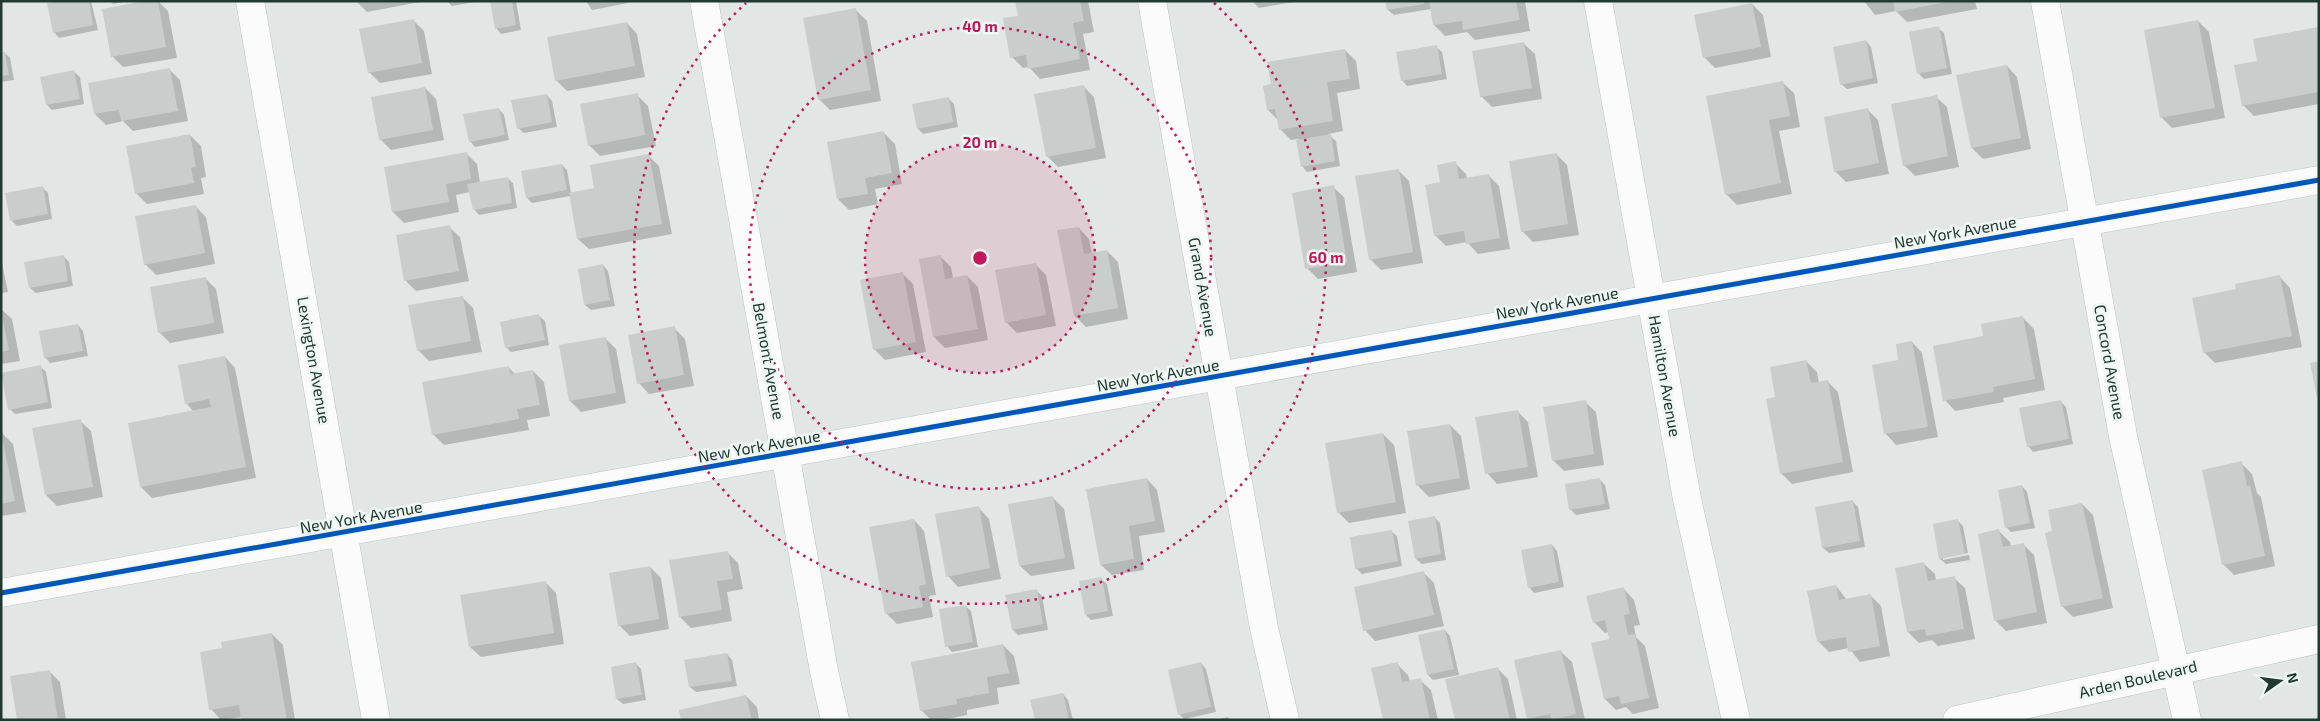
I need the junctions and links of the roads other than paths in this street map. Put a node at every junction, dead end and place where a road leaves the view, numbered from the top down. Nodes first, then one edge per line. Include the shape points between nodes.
1 (250, 1) edge
2 (704, 1) edge
3 (1152, 1) edge
4 (1598, 1) edge
5 (2045, 1) edge
6 (2319, 180) edge
7 (2084, 222) junction
8 (1652, 299) junction
9 (1219, 376) junction
10 (786, 454) junction
11 (344, 533) junction
12 (1, 593) edge
13 (2319, 639) edge
14 (2176, 671) junction
15 (376, 720) edge
16 (835, 720) edge
17 (1285, 720) edge
18 (1736, 720) edge
19 (1957, 720) edge
20 (2187, 720) edge

1 - 11 street, Lexington Avenue
2 - 10 street, Belmont Avenue
3 - 9 street, Grand Avenue
4 - 8 street, Hamilton Avenue
5 - 7 street, Concord Avenue
6 - 7 street, New York Avenue
7 - 8 street, New York Avenue
7 - 14 street, Concord Avenue via 2123,436
8 - 9 street, New York Avenue
8 - 18 street, Hamilton Avenue via 1687,499
9 - 10 street, New York Avenue
9 - 17 street, Grand Avenue via 1264,628
10 - 11 street, New York Avenue
10 - 16 street, Belmont Avenue
11 - 12 street, New York Avenue
11 - 15 street, Lexington Avenue
13 - 14 street, Arden Boulevard
14 - 19 street, Arden Boulevard
14 - 20 street, Concord Avenue

